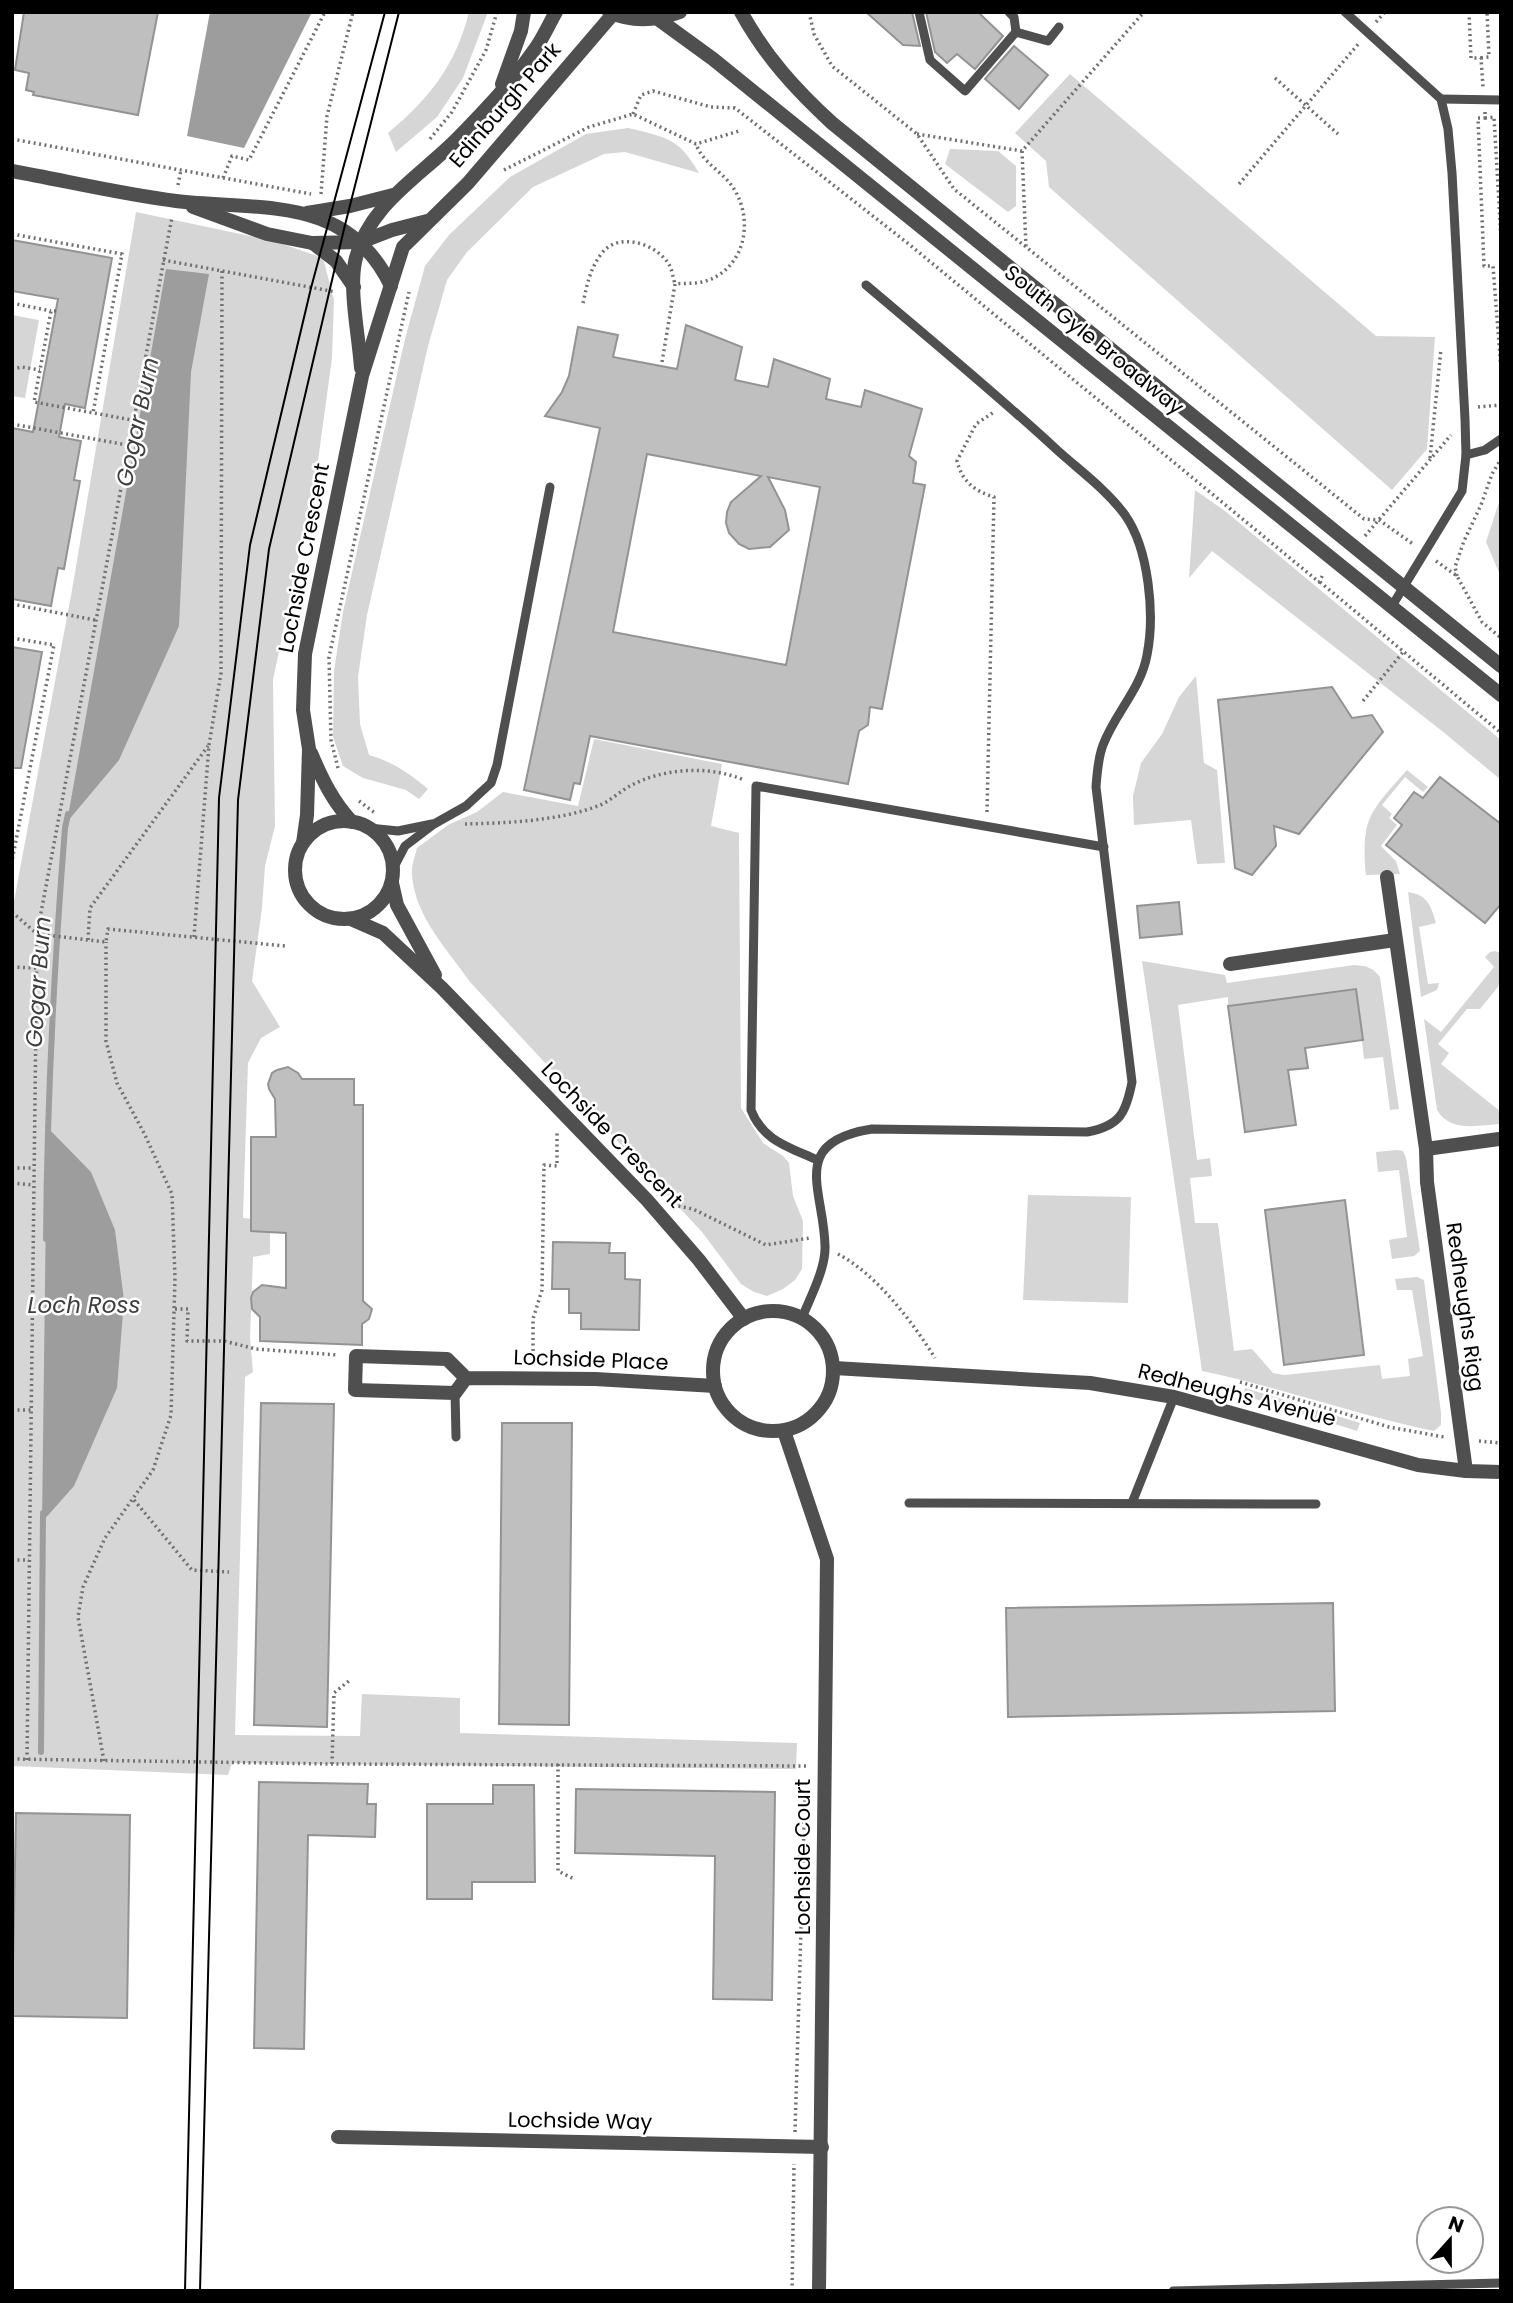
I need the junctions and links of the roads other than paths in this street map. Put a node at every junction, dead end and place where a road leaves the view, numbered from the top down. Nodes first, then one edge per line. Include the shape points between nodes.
1 (524, 12) edge
2 (556, 12) edge
3 (680, 12) edge
4 (741, 12) edge
5 (919, 12) edge
6 (1009, 12) edge
7 (1345, 12) edge
8 (611, 13) edge
9 (658, 19) junction
10 (1059, 27) dead end
11 (1016, 32) junction
12 (498, 96) junction
13 (1440, 99) junction
14 (1501, 100) edge
15 (12, 171) edge
16 (393, 195) junction
17 (175, 201) junction
18 (305, 214) junction
19 (427, 221) junction
20 (361, 242) junction
21 (313, 243) junction
22 (866, 285) dead end
23 (391, 286) junction
24 (354, 287) junction
25 (362, 376) junction
26 (1501, 439) edge
27 (1466, 455) junction
28 (550, 487) dead end
29 (1402, 587) junction
30 (1392, 607) junction
31 (1501, 666) edge
32 (1501, 695) edge
33 (309, 749) junction
34 (352, 822) junction
35 (434, 824) junction
36 (369, 828) junction
37 (303, 844) junction
38 (1104, 847) junction
39 (392, 876) junction
40 (1387, 877) dead end
41 (351, 919) junction
42 (1395, 940) junction
43 (1230, 964) dead end
44 (442, 988) junction
45 (1499, 1139) edge
46 (1426, 1149) junction
47 (817, 1160) junction
48 (802, 1318) junction
49 (744, 1319) junction
50 (834, 1368) junction
51 (466, 1378) junction
52 (715, 1386) junction
53 (454, 1393) junction
54 (1174, 1397) junction
55 (784, 1431) junction
56 (456, 1437) dead end
57 (1466, 1471) junction
58 (1501, 1472) edge
59 (909, 1503) dead end
60 (1132, 1503) junction
61 (1316, 1504) dead end
62 (338, 2137) dead end
63 (822, 2147) junction
64 (1501, 2283) edge
65 (819, 2291) edge
66 (1172, 2291) edge

1 - 12 street
2 - 12 street, Edinburgh Park via 535,49
3 - 9 street
4 - 29 street, South Gyle Broadway via 793,87 832,123
5 - 11 lane via 930,60 965,91
6 - 11 lane
7 - 13 lane
8 - 9 street via 635,20
8 - 19 street, Edinburgh Park via 468,183
9 - 30 street, South Gyle Broadway
10 - 11 lane via 1048,41
12 - 16 street, Edinburgh Park via 413,181
13 - 14 lane
13 - 27 lane via 1452,173
15 - 17 street
16 - 18 street, Edinburgh Park
16 - 20 street, Lochside Crescent
17 - 18 street
17 - 21 street via 267,234
18 - 20 street via 344,229
19 - 20 street
19 - 23 street, Lochside Crescent via 404,247
20 - 21 street
20 - 23 street via 375,256
20 - 24 street, Lochside Crescent
21 - 24 street via 336,261
22 - 38 lane via 1105,493 1134,534 1146,566 1147,654 1139,682 1111,727 1099,759 1097,797
23 - 25 street, Lochside Crescent
24 - 25 street, Lochside Crescent
25 - 33 street, Lochside Crescent via 305,654 303,710
26 - 27 lane
27 - 29 lane via 1462,491
28 - 35 lane via 491,783 466,806
29 - 30 lane
29 - 31 street, South Gyle Broadway
30 - 32 street, South Gyle Broadway
33 - 34 street, Lochside Crescent via 324,783
33 - 37 street, Lochside Crescent
34 - 36 street
34 - 37 street via 328,824
35 - 36 lane via 398,831
35 - 39 lane via 405,846
36 - 39 street, Lochside Crescent via 389,850
37 - 41 street, Lochside Crescent via 296,865 297,883 305,899 328,916
38 - 47 lane via 1132,1068 1129,1096 1116,1122 1087,1132 872,1129 836,1141
38 - 47 lane via 756,786 751,1110 757,1125 773,1140
39 - 41 street via 377,907
39 - 44 street, Lochside Crescent via 397,905
40 - 42 street, Redheughs Rigg
41 - 44 street, Lochside Crescent via 383,933
42 - 43 street
42 - 46 street, Redheughs Rigg
44 - 49 street, Lochside Crescent via 647,1200
45 - 46 street
46 - 57 street, Redheughs Rigg
47 - 48 lane via 826,1248
48 - 49 street via 772,1311
48 - 50 street via 824,1339
49 - 52 street via 731,1328 718,1348
50 - 54 street, Redheughs Avenue via 1090,1384
50 - 55 street via 831,1390 821,1409
51 - 52 street, Lochside Place
51 - 53 street
51 - 53 street via 447,1359 356,1356 355,1390
52 - 55 street via 740,1422 769,1432
53 - 56 lane
54 - 57 street, Redheughs Avenue via 1418,1465
54 - 60 lane
55 - 63 street, Lochside Court via 827,1559
57 - 58 street, Redheughs Avenue
59 - 60 lane
60 - 61 lane
62 - 63 street, Lochside Way
63 - 65 street, Lochside Court
64 - 66 lane

